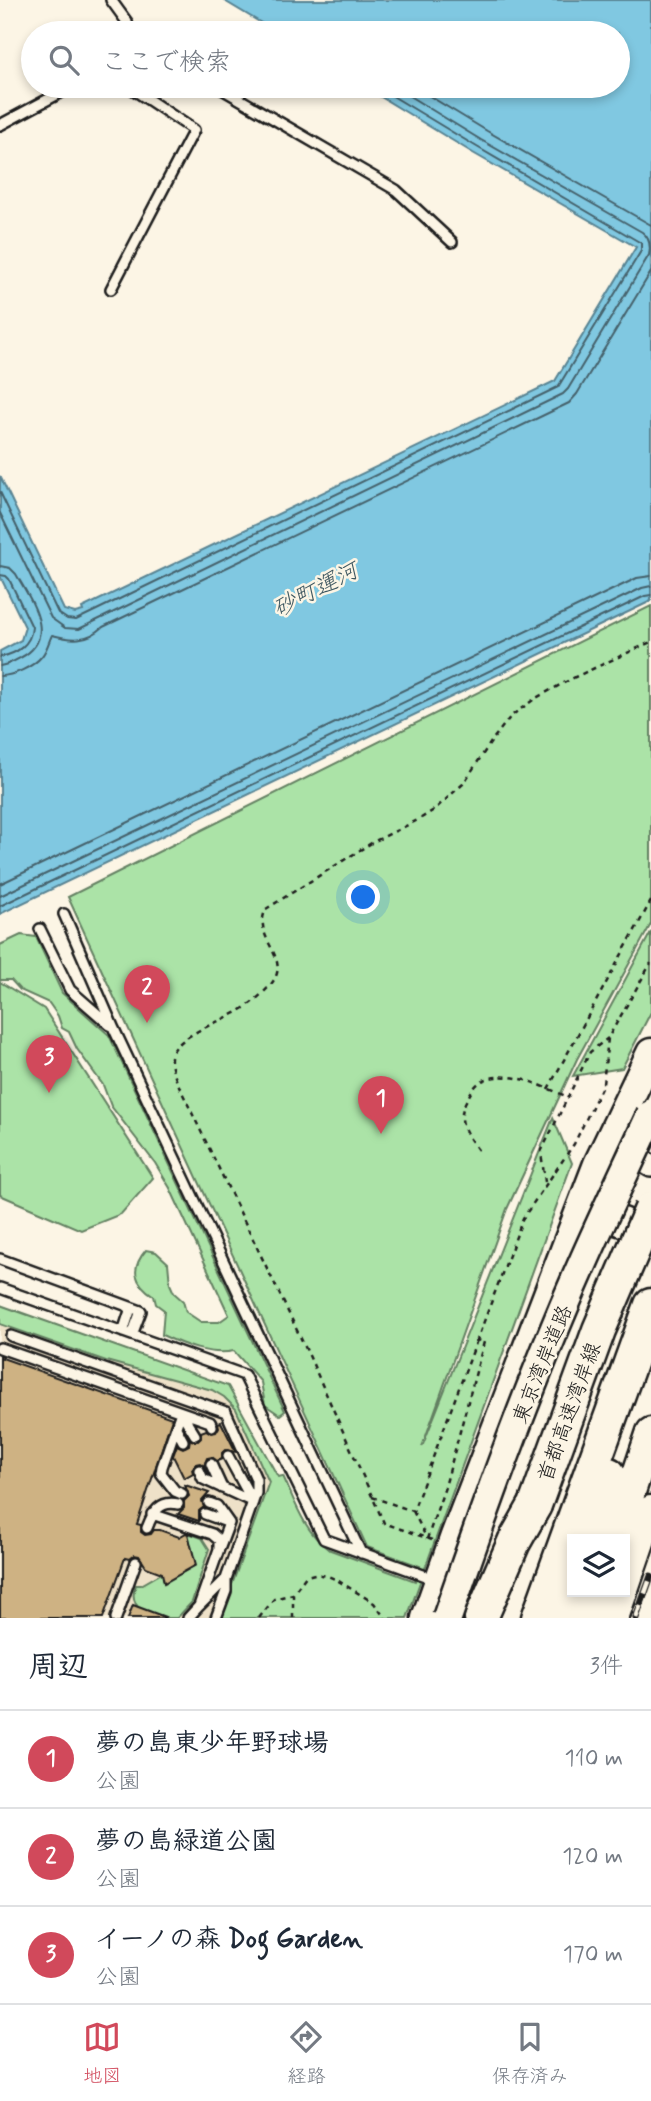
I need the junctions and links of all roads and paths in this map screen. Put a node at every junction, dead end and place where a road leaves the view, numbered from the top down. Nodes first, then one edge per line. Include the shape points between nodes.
1 (111, 0) edge
2 (126, 21) edge
3 (51, 98) edge
4 (146, 98) edge
5 (238, 98) edge
6 (0, 125) edge
7 (452, 242) dead end
8 (111, 289) dead end
9 (651, 642) edge
10 (651, 901) edge
11 (64, 915) dead end
12 (40, 929) dead end
13 (651, 963) edge
14 (114, 1028) junction
15 (608, 1038) junction
16 (651, 1053) edge
17 (548, 1088) junction
18 (568, 1097) junction
19 (624, 1106) junction
20 (651, 1115) edge
21 (651, 1121) edge
22 (608, 1139) junction
23 (478, 1150) dead end
24 (651, 1166) edge
25 (545, 1183) junction
26 (651, 1209) edge
27 (572, 1228) junction
28 (651, 1236) edge
29 (0, 1259) edge
30 (0, 1289) edge
31 (649, 1311) edge
32 (127, 1333) junction
33 (11, 1336) dead end
34 (477, 1340) junction
35 (0, 1348) edge
36 (181, 1412) junction
37 (212, 1426) dead end
38 (176, 1428) junction
39 (651, 1432) edge
40 (195, 1435) dead end
41 (183, 1441) dead end
42 (229, 1456) dead end
43 (211, 1464) dead end
44 (199, 1471) dead end
45 (222, 1488) junction
46 (182, 1494) dead end
47 (372, 1497) junction
48 (253, 1502) junction
49 (209, 1503) dead end
50 (178, 1504) dead end
51 (535, 1505) junction
52 (651, 1510) edge
53 (413, 1511) junction
54 (152, 1514) junction
55 (205, 1514) dead end
56 (229, 1523) junction
57 (147, 1528) dead end
58 (593, 1531) edge
59 (427, 1538) junction
60 (219, 1549) junction
61 (361, 1553) junction
62 (136, 1562) dead end
63 (630, 1571) edge
64 (226, 1579) junction
65 (438, 1580) junction
66 (293, 1594) junction
67 (572, 1597) edge
68 (595, 1597) edge
69 (621, 1597) edge
70 (198, 1606) junction
71 (116, 1618) edge
72 (188, 1618) edge
73 (216, 1618) edge
74 (259, 1618) edge
75 (293, 1618) edge
76 (384, 1618) edge
77 (426, 1618) edge
78 (447, 1618) edge
79 (481, 1618) edge
80 (495, 1618) edge
81 (538, 1618) edge
82 (566, 1618) edge
83 (588, 1618) edge
84 (614, 1618) edge

1 - 2 lane
3 - 6 lane
4 - 8 lane via 194,130
5 - 7 lane via 396,190
9 - 47 path via 536,698 511,716 463,783 433,810 272,903 262,923 276,958 274,980 243,1009 185,1038 171,1058 180,1088
10 - 17 path
11 - 14 lane
12 - 14 lane via 70,990
13 - 15 path
14 - 61 lane
15 - 18 path via 590,1052
15 - 25 path via 603,1084 574,1144
16 - 19 highway
17 - 18 path
17 - 23 path via 498,1077 473,1088 461,1111 468,1137
18 - 25 path via 541,1152
19 - 21 street
19 - 22 highway
20 - 78 highway, 東京湾岸道路, bridge via 552,1337
22 - 24 street
22 - 27 highway
25 - 34 path via 523,1218
26 - 51 highway, 首都高速湾岸線, bridge via 599,1330
27 - 28 highway via 587,1220 611,1218
27 - 65 highway
29 - 32 lane via 131,1308
30 - 32 lane
31 - 58 highway via 638,1371
32 - 61 lane via 244,1375 324,1539
33 - 48 lane via 226,1412 256,1479
34 - 53 path
34 - 59 path via 484,1342
35 - 36 lane
36 - 37 lane
36 - 38 lane
36 - 40 lane
38 - 41 lane
38 - 46 lane via 161,1473 174,1491
39 - 58 highway
42 - 48 lane
43 - 45 lane
44 - 45 lane via 203,1479
45 - 48 lane
47 - 53 path
47 - 59 path via 384,1523
48 - 64 lane
49 - 56 lane via 217,1506
50 - 54 lane via 164,1504
51 - 79 highway
51 - 80 highway, 首都高速湾岸線
52 - 63 highway
53 - 59 path
54 - 57 lane
54 - 60 lane via 212,1534 219,1540
55 - 56 lane
56 - 60 lane
58 - 81 highway
60 - 70 lane
61 - 65 lane
62 - 71 lane
64 - 70 lane
64 - 73 lane
65 - 77 highway
66 - 74 path via 274,1599
66 - 75 path
66 - 76 path via 306,1576 328,1576 374,1603
67 - 82 highway
68 - 83 highway
69 - 84 highway
70 - 72 lane

